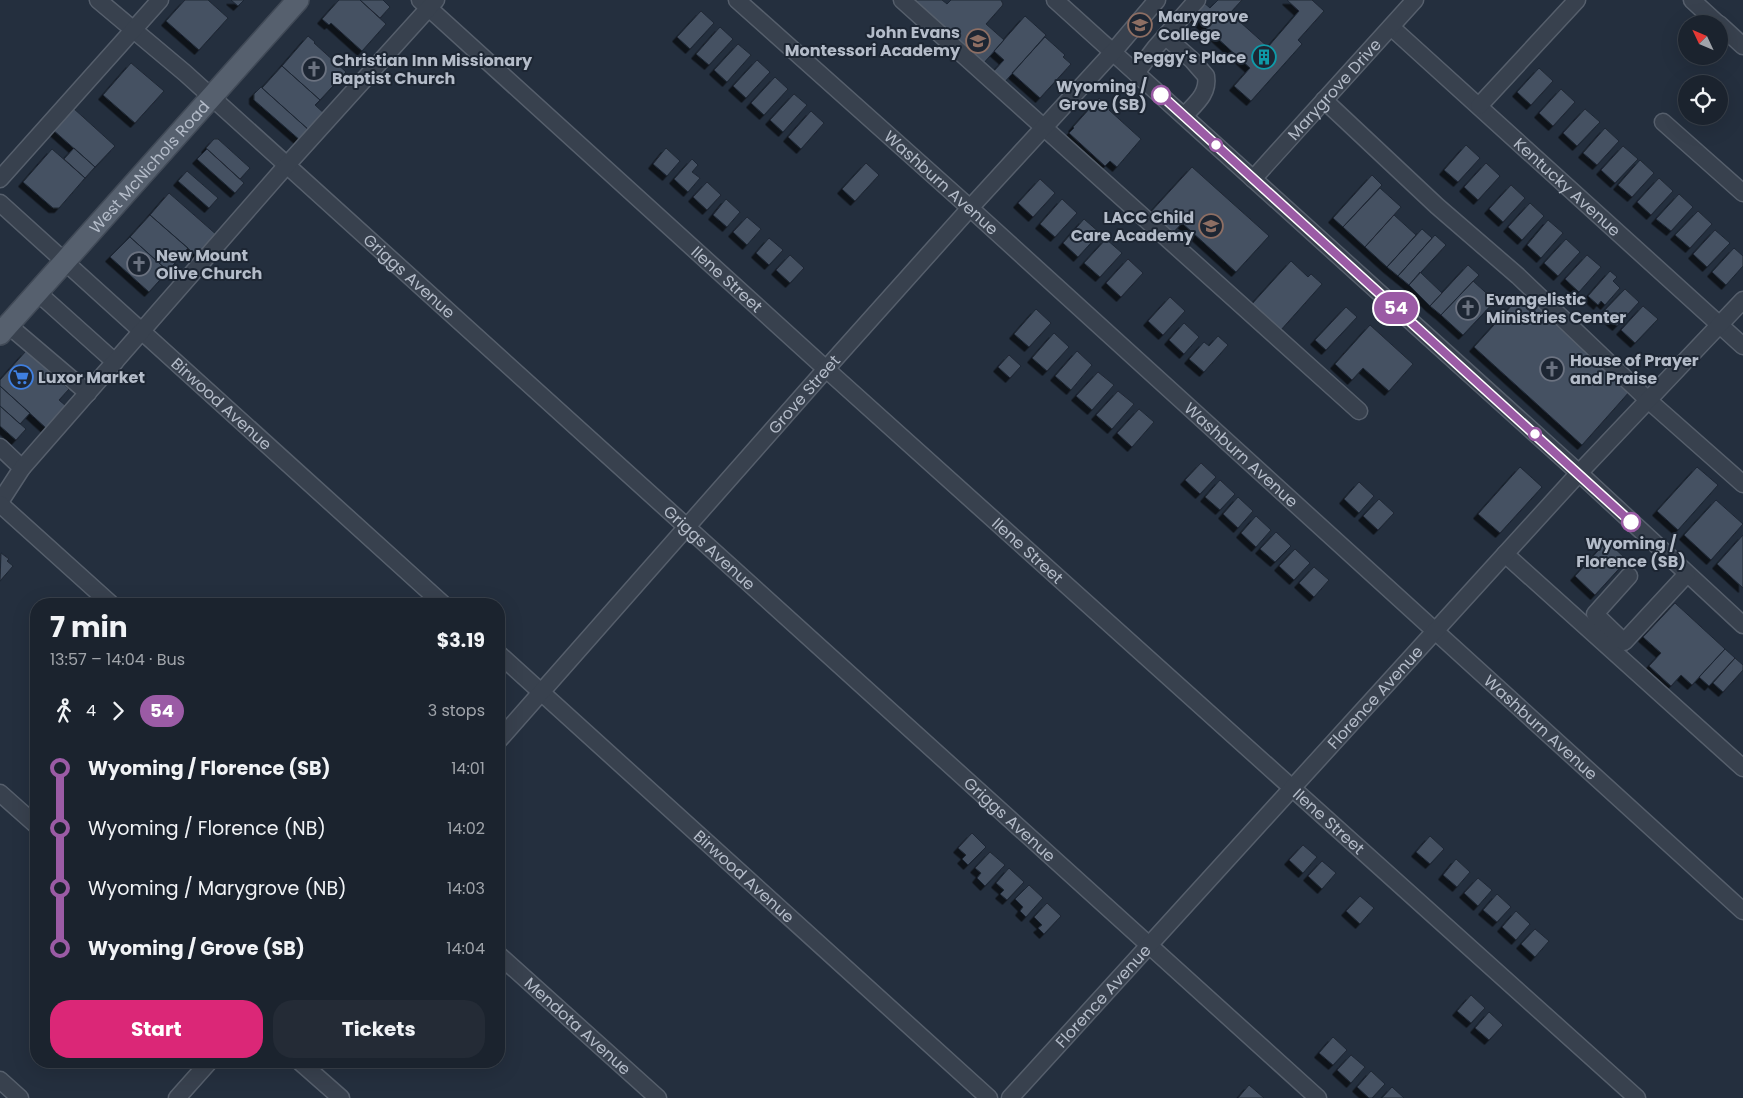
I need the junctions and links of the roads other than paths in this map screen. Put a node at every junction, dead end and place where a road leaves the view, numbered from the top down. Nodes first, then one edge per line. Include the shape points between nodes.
1 (98, 0) edge
2 (160, 0) edge
3 (298, 0) edge
4 (737, 0) edge
5 (902, 0) edge
6 (1056, 0) edge
7 (1157, 0) edge
8 (1197, 0) edge
9 (1415, 0) edge
10 (1578, 0) edge
11 (1692, 0) edge
12 (428, 3) edge
13 (1709, 15) edge
14 (1391, 27) junction
15 (133, 31) junction
16 (1728, 32) edge
17 (1165, 36) junction
18 (1743, 46) edge
19 (1113, 52) junction
20 (1136, 73) junction
21 (211, 98) junction
22 (1324, 100) junction
23 (1479, 106) junction
24 (1184, 116) junction
25 (1663, 122) dead end
26 (1043, 128) junction
27 (286, 166) junction
28 (1253, 178) junction
29 (0, 179) edge
30 (1743, 193) edge
31 (0, 203) edge
32 (970, 208) junction
33 (65, 261) junction
34 (37, 292) junction
35 (1743, 300) edge
36 (1720, 325) junction
37 (4, 329) edge
38 (143, 331) junction
39 (1743, 346) edge
40 (115, 362) junction
41 (826, 368) junction
42 (88, 393) junction
43 (1648, 400) junction
44 (1359, 411) dead end
45 (0, 446) edge
46 (22, 468) junction
47 (1579, 473) junction
48 (1743, 484) edge
49 (0, 503) edge
50 (687, 528) junction
51 (1505, 554) junction
52 (1687, 574) junction
53 (1629, 576) dead end
54 (103, 598) edge
55 (436, 598) edge
56 (1743, 625) edge
57 (1435, 632) junction
58 (505, 660) edge
59 (541, 693) junction
60 (505, 733) edge
61 (1743, 768) edge
62 (1293, 787) junction
63 (0, 793) edge
64 (30, 820) edge
65 (1743, 911) edge
66 (1150, 946) junction
67 (505, 960) edge
68 (204, 1068) edge
69 (307, 1068) edge
70 (0, 1080) edge
71 (20, 1098) edge
72 (177, 1098) edge
73 (341, 1098) edge
74 (658, 1098) edge
75 (989, 1098) edge
76 (1010, 1098) edge
77 (1318, 1098) edge
78 (1637, 1098) edge

1 - 15 street, Griggs Avenue
2 - 15 street
3 - 21 main road, West McNichols Road
4 - 32 street, Washburn Avenue
5 - 26 street
6 - 19 street
7 - 19 street, Grove Street
8 - 17 street
9 - 14 street, Marygrove Drive
10 - 23 street
11 - 13 street
12 - 27 street
12 - 41 street, Ilene Street
14 - 22 street, Marygrove Drive
14 - 23 street, Kentucky Avenue
15 - 21 street, Griggs Avenue
15 - 29 street
16 - 18 street
17 - 20 street
17 - 24 street via 1206,76 1202,97
19 - 20 street
19 - 26 street, Grove Street
20 - 24 street
21 - 27 street, Griggs Avenue
21 - 33 main road, West McNichols Road
22 - 28 street, Marygrove Drive
22 - 43 street
23 - 36 street, Kentucky Avenue
24 - 28 street
25 - 30 street
26 - 32 street, Grove Street
26 - 44 street
27 - 38 street
27 - 50 street, Griggs Avenue
28 - 47 street
31 - 33 street, Birwood Avenue
32 - 41 street, Grove Street
32 - 57 street, Washburn Avenue
33 - 34 main road, West McNichols Road
33 - 38 street, Birwood Avenue
34 - 37 main road, West McNichols Road
34 - 40 street
35 - 36 street, Florence Avenue
36 - 39 street, Kentucky Avenue
36 - 43 street, Florence Avenue
37 - 42 street
38 - 40 street
38 - 55 street, Birwood Avenue
40 - 42 street
41 - 50 street, Grove Street
41 - 62 street, Ilene Street
42 - 46 street
43 - 47 street, Florence Avenue
43 - 48 street
45 - 46 street
46 - 49 street
47 - 51 street, Florence Avenue
47 - 52 street
49 - 54 street
50 - 59 street, Grove Street
50 - 66 street, Griggs Avenue
51 - 57 street, Florence Avenue
51 - 61 street
52 - 53 street via 1624,642 1595,614
52 - 56 street
57 - 62 street, Florence Avenue
57 - 65 street, Washburn Avenue
58 - 59 street, Birwood Avenue
59 - 60 street, Grove Street
59 - 75 street, Birwood Avenue
62 - 66 street, Florence Avenue
62 - 78 street, Ilene Street
63 - 64 street
66 - 76 street, Florence Avenue
66 - 77 street, Griggs Avenue
67 - 74 street, Mendota Avenue
68 - 72 street
69 - 73 street
70 - 71 street

